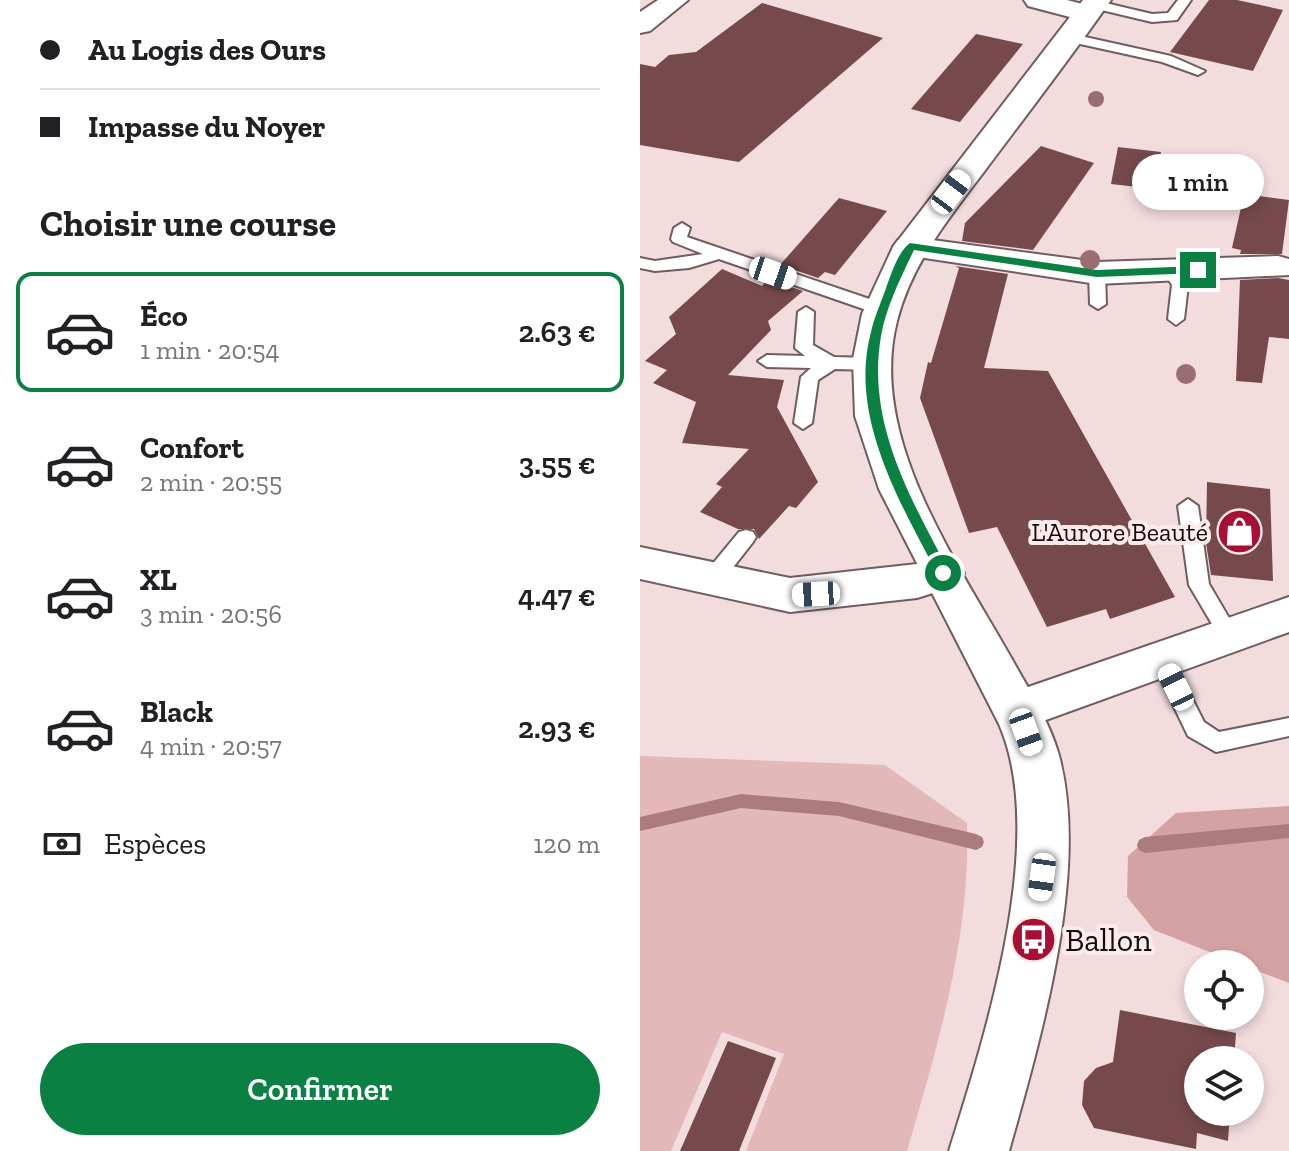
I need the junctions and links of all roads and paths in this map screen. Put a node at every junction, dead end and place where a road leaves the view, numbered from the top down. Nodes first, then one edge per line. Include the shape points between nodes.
1 (675, 0) edge
2 (1037, 0) edge
3 (1185, 0) edge
4 (1086, 13) edge
5 (640, 25) edge
6 (1198, 71) dead end
7 (682, 228) dead end
8 (910, 247) junction
9 (719, 254) junction
10 (640, 263) edge
11 (1283, 267) edge
12 (1171, 271) junction
13 (884, 310) junction
14 (806, 312) dead end
15 (1176, 319) dead end
16 (767, 361) dead end
17 (852, 364) junction
18 (803, 423) dead end
19 (1188, 506) dead end
20 (746, 537) dead end
21 (640, 563) edge
22 (943, 573) junction
23 (713, 578) junction
24 (1289, 614) edge
25 (1229, 635) junction
26 (1162, 659) junction
27 (1018, 710) junction
28 (1289, 727) edge
29 (979, 1151) edge

1 - 5 street
2 - 4 street
3 - 4 lane via 1172,17
4 - 6 lane via 1166,59
4 - 8 street
7 - 9 lane via 679,239
8 - 12 street via 1098,289
8 - 13 street
9 - 10 lane via 689,263
9 - 13 lane
11 - 12 street
12 - 15 lane via 1180,285
13 - 17 street via 875,334
14 - 17 lane via 804,348
16 - 17 lane
17 - 18 lane via 810,377
17 - 22 street via 907,504
19 - 25 lane via 1199,585
20 - 23 lane
21 - 23 street
22 - 23 street via 917,581 790,595
22 - 27 street
24 - 25 street
25 - 26 street
26 - 27 street
26 - 28 lane via 1196,729 1216,742
27 - 29 street via 1034,754 1043,811 1042,877 1034,940

